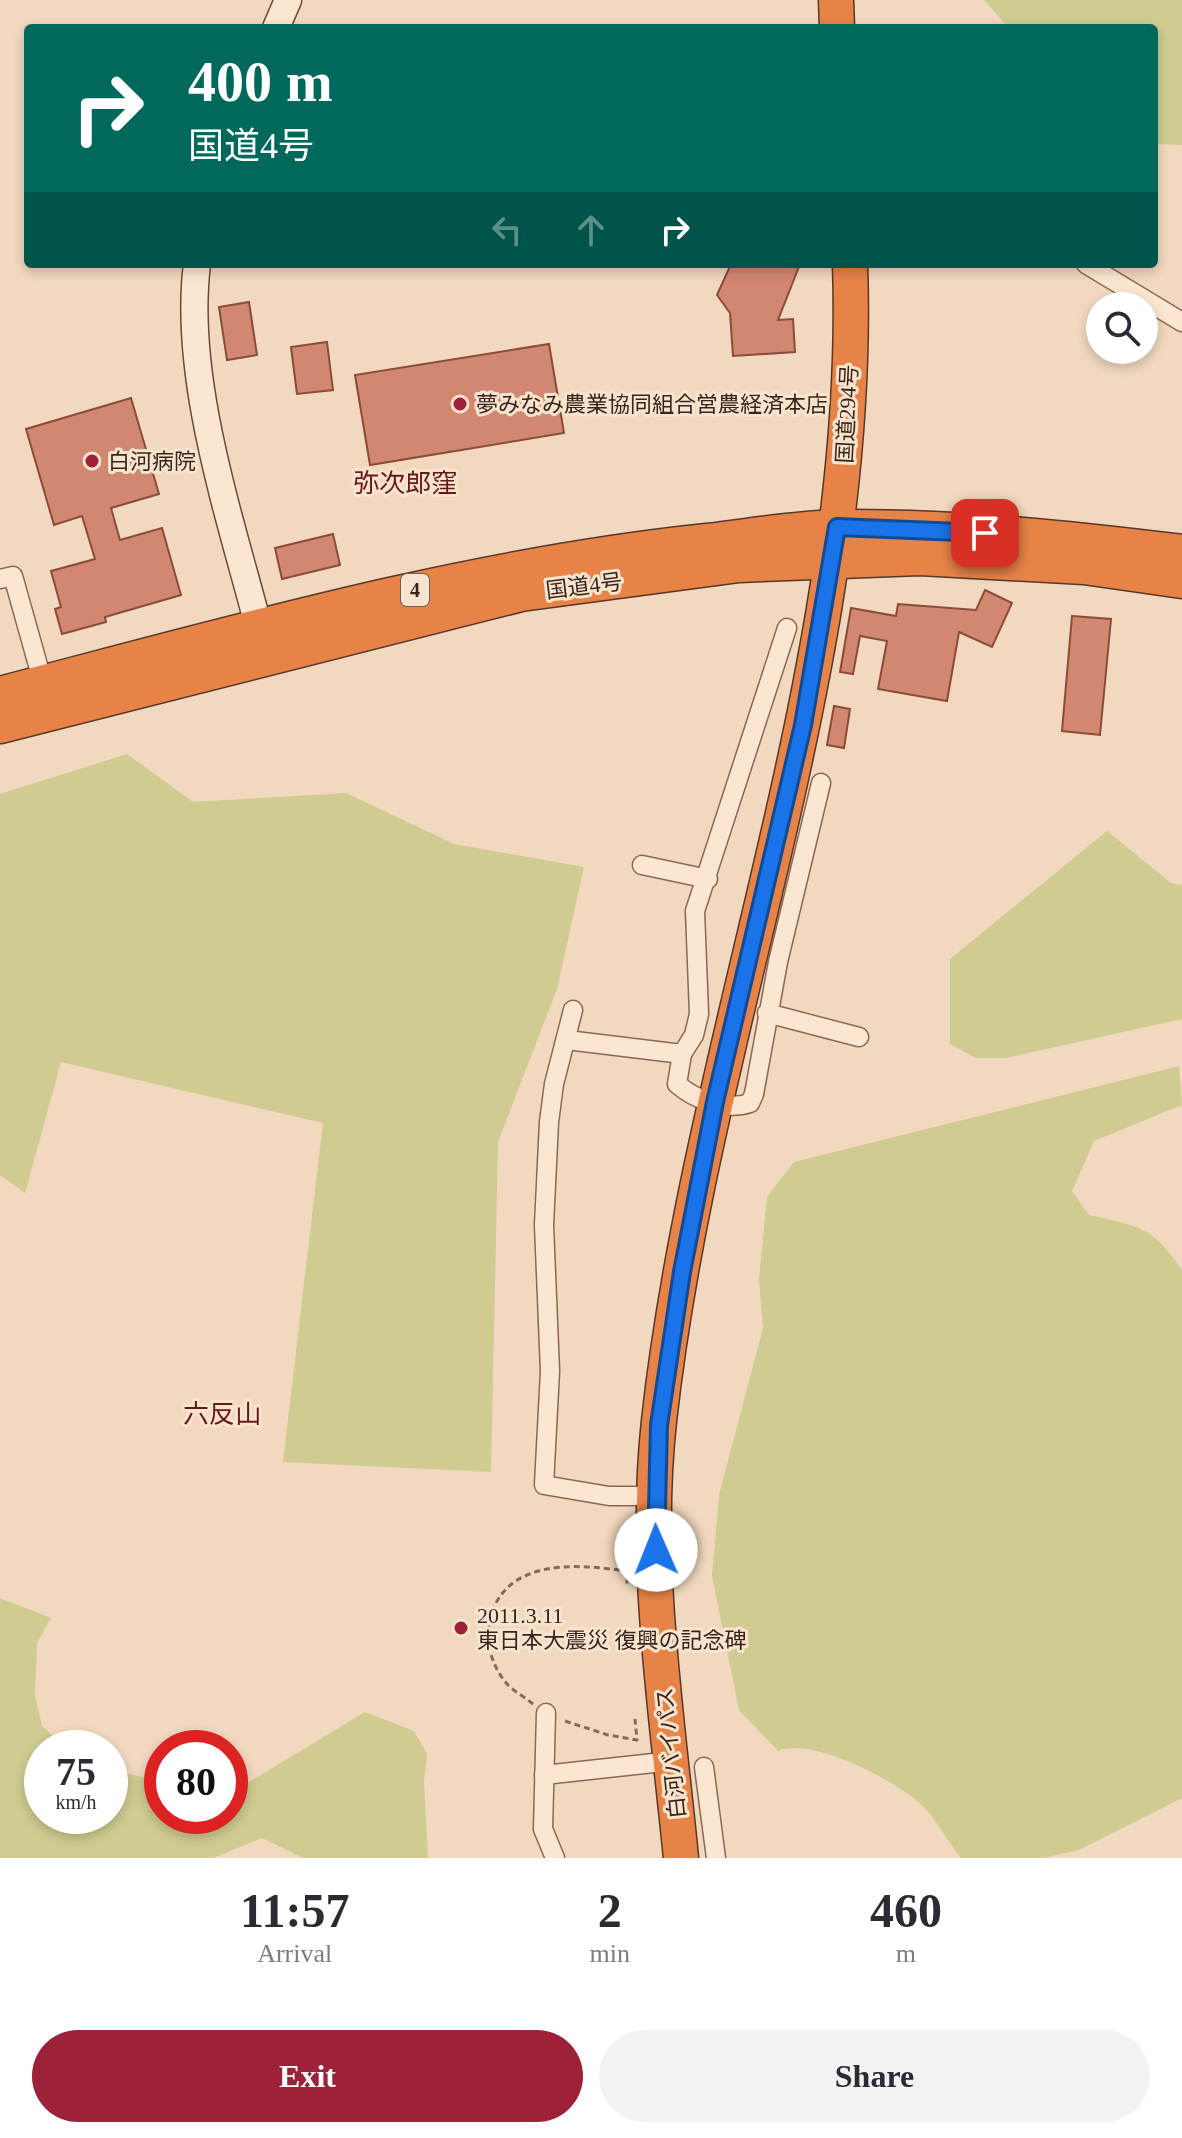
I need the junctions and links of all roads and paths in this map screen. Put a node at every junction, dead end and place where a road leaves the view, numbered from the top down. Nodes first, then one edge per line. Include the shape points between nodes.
1 (288, 0) edge
2 (836, 0) edge
3 (278, 24) edge
4 (837, 24) edge
5 (197, 268) edge
6 (850, 268) edge
7 (1093, 268) edge
8 (1182, 322) edge
9 (837, 527) junction
10 (1182, 552) edge
11 (830, 563) junction
12 (0, 579) edge
13 (1182, 581) edge
14 (787, 628) dead end
15 (263, 641) junction
16 (43, 683) junction
17 (0, 694) edge
18 (0, 726) edge
19 (821, 783) dead end
20 (642, 865) dead end
21 (708, 879) junction
22 (573, 1010) dead end
23 (767, 1013) junction
24 (859, 1037) dead end
25 (567, 1040) junction
26 (682, 1054) junction
27 (715, 1102) junction
28 (655, 1496) junction
29 (627, 1584) dead end
30 (546, 1713) junction
31 (635, 1719) dead end
32 (688, 1764) junction
33 (544, 1775) junction
34 (555, 1858) edge
35 (681, 1858) edge
36 (716, 1858) edge

1 - 3 street
2 - 4 highway
5 - 15 street via 199,390
6 - 9 highway, 国道294号 via 849,394
7 - 8 street
9 - 10 highway, 国道4号 / 4 via 1044,535
9 - 11 highway, 国道294号
9 - 15 highway, 国道4号 / 4 via 649,547 480,575
11 - 13 highway, 国道4号 / 4 via 920,558 1084,567
11 - 15 highway, 国道4号 / 4 via 739,565 521,594
11 - 27 highway, 白河バイパス via 803,725
12 - 16 street via 13,576
14 - 21 street
15 - 16 highway, 国道4号 / 4
15 - 18 highway, 国道4号 / 4
16 - 17 highway, 国道4号 / 4
19 - 23 street
20 - 21 street
21 - 26 street via 695,911 699,1014
22 - 25 street
23 - 24 street
23 - 27 street via 750,1103
25 - 26 street
25 - 28 street via 554,1084 544,1225 550,1371 544,1485 609,1496
26 - 27 street via 677,1084 691,1097
27 - 28 highway, 白河バイパス via 669,1347
28 - 32 highway, 白河バイパス via 659,1629
29 - 30 path via 627,1571 589,1566 527,1575 505,1590 490,1613 486,1637 493,1661 508,1685
30 - 31 path via 637,1740
30 - 33 street
32 - 33 street
32 - 35 highway, 白河バイパス
32 - 36 street
33 - 34 street via 543,1829

